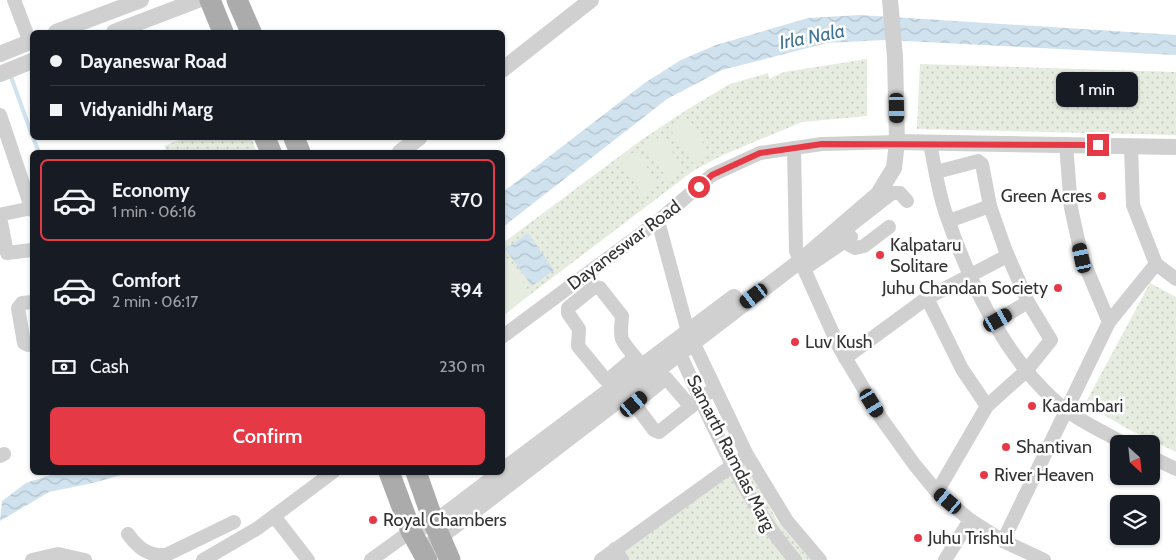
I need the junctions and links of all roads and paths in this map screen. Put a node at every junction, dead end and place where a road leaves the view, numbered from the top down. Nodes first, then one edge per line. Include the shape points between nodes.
1 (14, 0) edge
2 (141, 0) edge
3 (198, 0) edge
4 (210, 0) edge
5 (237, 0) edge
6 (591, 0) edge
7 (891, 3) edge
8 (61, 30) edge
9 (119, 30) edge
10 (222, 30) edge
11 (249, 30) edge
12 (30, 40) edge
13 (30, 42) edge
14 (4, 52) edge
15 (26, 64) edge
16 (505, 68) edge
17 (0, 74) edge
18 (0, 115) edge
19 (415, 140) edge
20 (897, 142) junction
21 (930, 144) junction
22 (1066, 144) junction
23 (1131, 146) junction
24 (1176, 147) edge
25 (794, 148) junction
26 (403, 150) edge
27 (944, 170) dead end
28 (890, 188) junction
29 (907, 201) dead end
30 (30, 203) edge
31 (990, 208) junction
32 (30, 209) edge
33 (658, 222) junction
34 (889, 227) dead end
35 (949, 229) junction
36 (848, 238) junction
37 (30, 250) edge
38 (1007, 256) junction
39 (800, 260) junction
40 (1156, 264) junction
41 (970, 274) junction
42 (1176, 279) edge
43 (927, 298) junction
44 (30, 302) edge
45 (1028, 302) junction
46 (994, 322) junction
47 (1109, 322) junction
48 (505, 335) edge
49 (684, 342) junction
50 (30, 344) edge
51 (845, 358) junction
52 (638, 362) junction
53 (1026, 371) junction
54 (714, 388) junction
55 (630, 399) junction
56 (696, 402) junction
57 (988, 406) junction
58 (1066, 410) junction
59 (1110, 435) edge
60 (747, 455) junction
61 (1160, 461) edge
62 (734, 465) junction
63 (1176, 469) edge
64 (505, 470) edge
65 (329, 475) edge
66 (391, 475) edge
67 (417, 475) edge
68 (499, 475) edge
69 (937, 492) junction
70 (274, 516) junction
71 (970, 520) junction
72 (234, 522) dead end
73 (437, 530) junction
74 (410, 531) junction
75 (128, 534) dead end
76 (1003, 541) junction
77 (618, 555) edge
78 (424, 556) edge
79 (172, 557) edge
80 (32, 560) edge
81 (85, 560) edge
82 (203, 560) edge
83 (308, 560) edge
84 (371, 560) edge
85 (450, 560) edge
86 (601, 560) edge
87 (795, 560) edge
88 (820, 560) edge
89 (945, 560) edge
90 (1044, 560) edge

1 - 12 street
2 - 8 street
3 - 9 street
4 - 10 main road
5 - 11 main road
6 - 16 street
7 - 20 street
13 - 14 street
15 - 17 street
18 - 30 street
19 - 26 street
20 - 21 street
20 - 25 street, Dayaneswar Road
20 - 28 street
20 - 39 street via 885,166 865,192
21 - 22 street
21 - 35 street
22 - 23 street
22 - 47 street via 1071,208 1082,258
23 - 24 street
23 - 40 street via 1133,205
25 - 33 street, Dayaneswar Road via 760,153 712,175
25 - 39 street
27 - 31 street via 980,162
28 - 29 street
28 - 36 street via 846,229
28 - 39 street
31 - 35 street
31 - 38 street
32 - 37 street via 3,214 0,219 8,253
33 - 48 street, Dayaneswar Road
33 - 49 street
34 - 36 street via 860,247 852,247
35 - 41 street
36 - 39 street
38 - 41 street
38 - 45 street
39 - 49 street
39 - 51 street
40 - 42 street
40 - 47 street
41 - 43 street
41 - 46 street
43 - 51 street via 885,320
43 - 57 street via 962,369
44 - 50 street via 22,303 18,308 24,343
45 - 46 street
45 - 53 street via 1051,342
46 - 53 street via 1006,346
47 - 58 street
49 - 52 street
49 - 54 street, Samarth Ramdas Marg
49 - 55 street
49 - 56 street, Samarth Ramdas Marg
51 - 69 street via 881,418
52 - 52 street via 620,338 622,316 600,288 594,287 568,308 579,329 577,342 580,348 605,379
52 - 64 street
53 - 57 street
53 - 58 street
54 - 56 street
54 - 60 street, Samarth Ramdas Marg
55 - 56 street via 666,378
55 - 56 street via 656,432
55 - 73 street
56 - 62 street, Samarth Ramdas Marg
57 - 69 street
58 - 59 street
58 - 76 street
60 - 62 street
60 - 88 street, Samarth Ramdas Marg via 787,521
61 - 63 street
62 - 77 street
62 - 87 street, Samarth Ramdas Marg via 771,532
65 - 70 street
66 - 74 main road
67 - 73 main road
68 - 73 street
69 - 71 street
70 - 82 street
70 - 83 street
71 - 76 street
71 - 89 street
72 - 79 street
73 - 74 street
73 - 78 street
73 - 85 main road
74 - 78 main road
74 - 84 street
75 - 79 street via 142,550
76 - 90 street
77 - 86 street
80 - 81 street via 58,554

